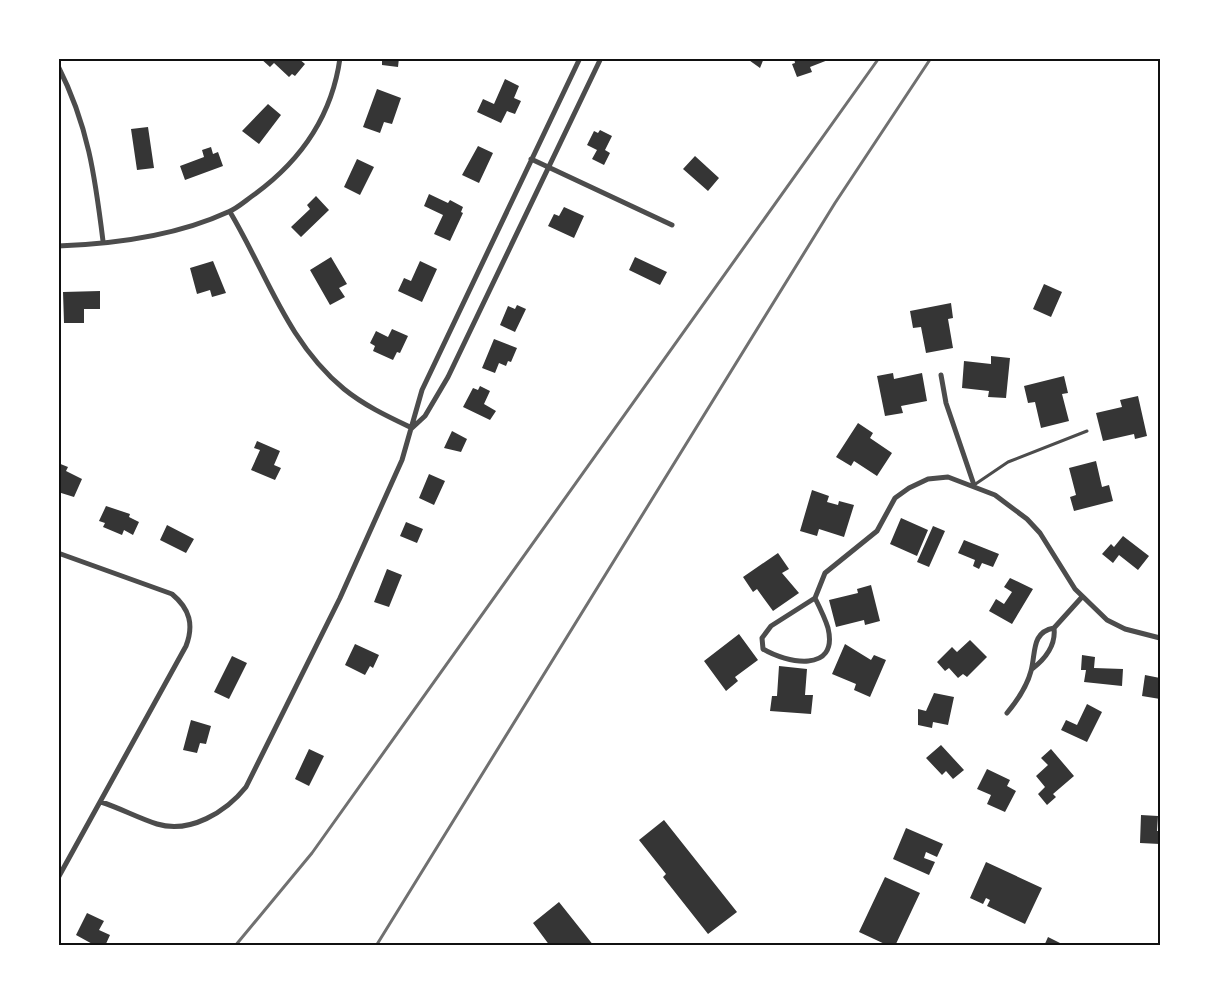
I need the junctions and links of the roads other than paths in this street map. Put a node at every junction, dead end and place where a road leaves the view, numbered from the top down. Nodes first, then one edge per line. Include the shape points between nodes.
1 (340, 58) edge
2 (580, 58) edge
3 (601, 58) edge
4 (58, 66) edge
5 (531, 159) junction
6 (549, 167) junction
7 (230, 212) junction
8 (672, 225) dead end
9 (103, 241) junction
10 (58, 246) edge
11 (941, 375) dead end
12 (412, 428) junction
13 (1087, 431) dead end
14 (974, 485) junction
15 (58, 553) edge
16 (1082, 597) junction
17 (815, 598) junction
18 (1054, 628) junction
19 (1161, 638) edge
20 (1032, 669) junction
21 (1007, 713) dead end
22 (101, 802) junction
23 (58, 878) edge

1 - 7 street via 327,105 308,143 285,170
2 - 5 street
3 - 6 street
4 - 9 street via 77,105 90,147
5 - 6 street
5 - 12 street via 425,381
6 - 8 street
6 - 12 street via 448,377 425,416
7 - 9 street via 150,237
7 - 12 street via 279,309 306,350 346,390
9 - 10 street
11 - 14 street via 946,403
12 - 22 street via 402,460 343,590 242,792 211,816 174,826 157,824
13 - 14 lane via 1008,462
14 - 16 street via 1027,519
14 - 17 street via 948,477 928,479 909,488 895,498 877,531 825,573
15 - 22 street via 160,589 179,600 190,618 189,637
16 - 18 street
16 - 19 street via 1107,620
17 - 17 street via 828,629 829,645 824,655 812,662 793,662 763,649 762,638 771,626
18 - 20 street via 1048,653
18 - 20 street via 1039,636 1031,655
20 - 21 street
22 - 23 street

